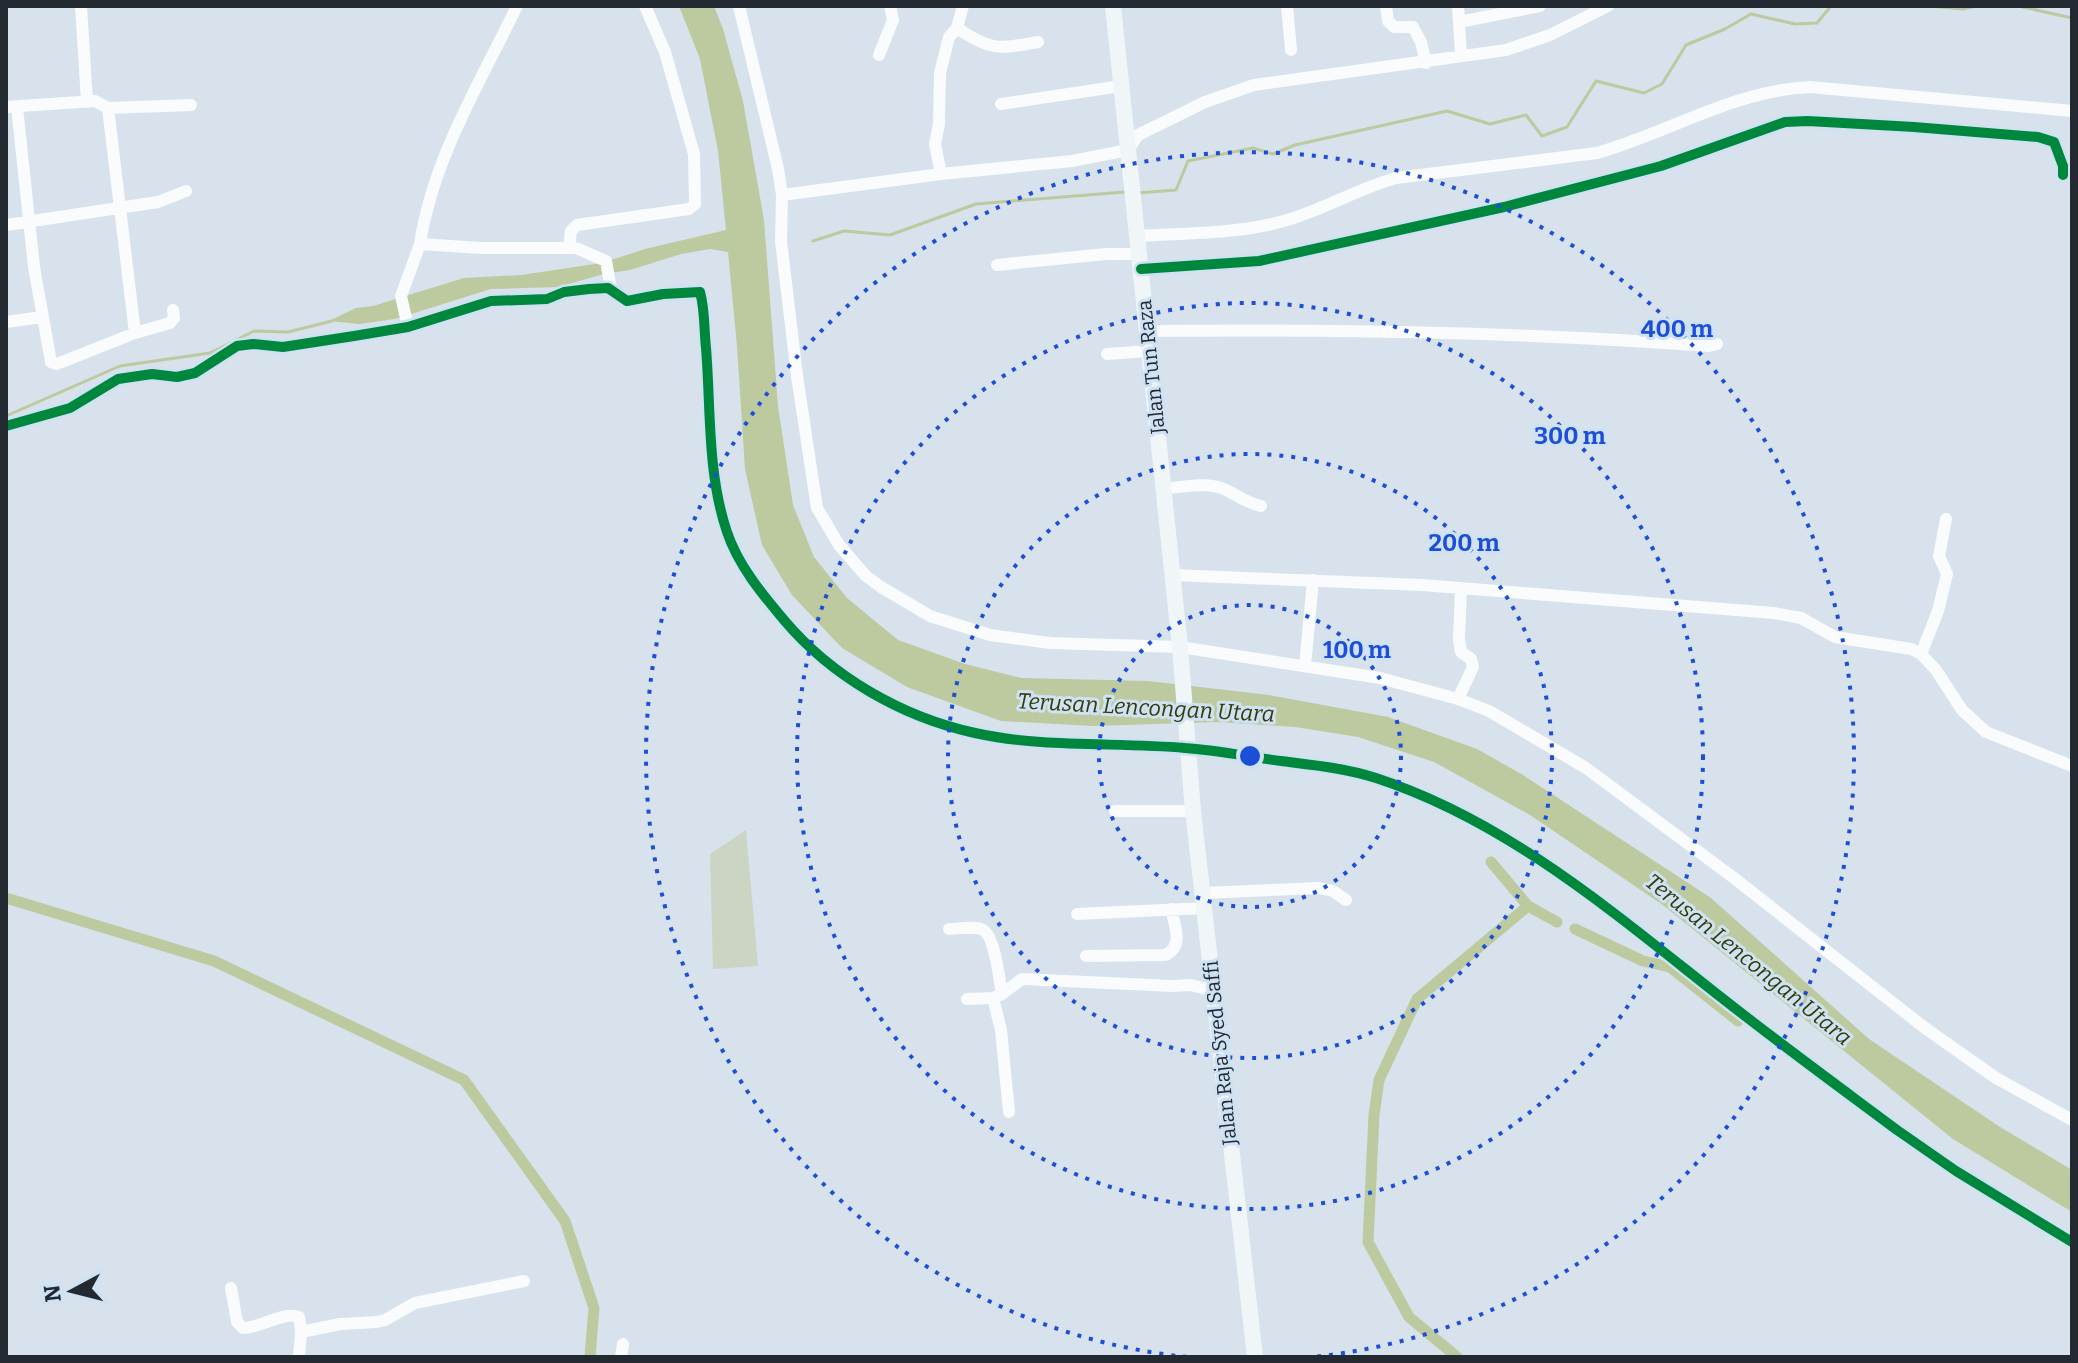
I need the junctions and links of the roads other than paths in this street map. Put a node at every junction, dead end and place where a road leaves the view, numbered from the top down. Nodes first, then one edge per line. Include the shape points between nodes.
1 (81, 6) edge
2 (517, 6) edge
3 (645, 6) edge
4 (739, 6) edge
5 (890, 6) edge
6 (963, 6) edge
7 (1113, 6) edge
8 (1287, 6) edge
9 (1386, 6) edge
10 (1458, 6) edge
11 (1540, 6) edge
12 (1608, 6) edge
13 (1459, 22) junction
14 (957, 28) junction
15 (1038, 42) dead end
16 (1291, 50) dead end
17 (879, 55) dead end
18 (1461, 56) junction
19 (1426, 63) junction
20 (1121, 86) junction
21 (87, 102) junction
22 (1001, 104) dead end
23 (191, 105) dead end
24 (12, 107) edge
25 (108, 108) junction
26 (2072, 111) edge
27 (1128, 150) junction
28 (941, 174) junction
29 (2063, 175) dead end
30 (186, 191) dead end
31 (782, 195) junction
32 (119, 208) junction
33 (29, 221) junction
34 (6, 225) edge
35 (1138, 236) junction
36 (420, 244) junction
37 (569, 248) junction
38 (1140, 261) junction
39 (997, 265) dead end
40 (610, 283) junction
41 (173, 310) dead end
42 (42, 317) junction
43 (6, 322) edge
44 (408, 323) junction
45 (1147, 331) junction
46 (135, 333) junction
47 (1717, 344) dead end
48 (1149, 351) junction
49 (1107, 354) dead end
50 (6, 426) edge
51 (1163, 489) junction
52 (1261, 506) dead end
53 (1946, 519) dead end
54 (1172, 575) junction
55 (1313, 580) junction
56 (1461, 589) junction
57 (1180, 647) junction
58 (1921, 654) junction
59 (1305, 666) junction
60 (1458, 699) junction
61 (1187, 745) junction
62 (2072, 766) edge
63 (1115, 811) dead end
64 (1193, 811) junction
65 (1346, 900) dead end
66 (1204, 901) junction
67 (1171, 909) junction
68 (1077, 914) dead end
69 (949, 929) dead end
70 (1086, 956) dead end
71 (1214, 991) junction
72 (997, 996) junction
73 (967, 999) dead end
74 (1009, 1112) dead end
75 (2072, 1120) edge
76 (2072, 1242) edge
77 (524, 1281) dead end
78 (231, 1288) dead end
79 (301, 1332) junction
80 (299, 1357) edge
81 (1255, 1357) edge

1 - 21 street
2 - 36 street via 446,149
3 - 37 street via 665,52 694,154 695,204 577,225
4 - 31 street
5 - 17 street via 893,20
6 - 14 street
7 - 20 main road, Jalan Tun Raza
8 - 16 street
9 - 19 street via 1394,27 1413,27
10 - 13 street
11 - 13 street
12 - 18 street via 1524,45
13 - 18 street
14 - 15 street via 997,48
14 - 28 street via 949,37 940,73 935,144
18 - 19 street
19 - 27 street via 1254,85 1138,135
20 - 22 street
20 - 27 main road, Jalan Tun Raza
21 - 24 street
21 - 25 street
23 - 25 street
24 - 33 street
25 - 32 street
26 - 35 street via 1783,88 1597,153 1396,178 1306,214 1255,227
27 - 28 street
27 - 35 main road, Jalan Tun Raza
28 - 31 street
29 - 38 street via 2054,142 2038,137 1785,122 1661,166 1259,261
30 - 32 street
31 - 57 street via 781,241 814,492 822,519 866,576 930,616 1006,638
32 - 33 street
32 - 46 street
33 - 34 street
33 - 42 street
35 - 38 main road, Jalan Tun Raza
36 - 37 street
36 - 44 street via 401,296
37 - 40 street via 606,261
38 - 39 street via 1106,254
38 - 45 main road, Jalan Tun Raza
40 - 44 street via 525,301 491,301
40 - 61 street via 627,301 702,294 713,470 728,536 763,595 799,638 834,668 891,704 976,733 1037,741
41 - 46 street via 170,323
42 - 43 street
42 - 46 street via 48,356 57,364
44 - 50 street via 283,347 237,346 195,373 118,379 70,408
45 - 47 street via 1315,329
45 - 48 main road, Jalan Tun Raza
48 - 49 street
48 - 51 main road, Jalan Tun Raza
51 - 52 street via 1209,486
51 - 54 main road, Jalan Tun Raza
53 - 58 street via 1939,556 1947,574
54 - 55 street
54 - 57 main road, Jalan Tun Raza
55 - 56 street
55 - 59 street
56 - 58 street via 1774,613 1801,618 1835,637
56 - 60 street via 1459,640 1473,667
57 - 59 street
57 - 61 main road, Jalan Tun Raza
58 - 62 street via 1962,710 1986,732
59 - 60 street via 1380,678
60 - 75 street via 1489,711 1586,768 1925,1028 1996,1078
61 - 64 main road, Jalan Raja Syed Saffi
61 - 76 street via 1376,778 1487,829 1594,897 1932,1155
63 - 64 street
64 - 66 main road, Jalan Raja Syed Saffi
65 - 66 street via 1333,891 1309,888
66 - 67 street
66 - 71 main road, Jalan Raja Syed Saffi
67 - 68 street
67 - 70 street via 1177,937 1173,952
69 - 72 street via 979,928 987,933
71 - 72 street via 1191,985 1022,979
71 - 81 main road, Jalan Raja Syed Saffi
72 - 73 street
72 - 74 street
77 - 79 street via 415,1303 385,1320
78 - 79 street via 240,1325 257,1327 288,1314 299,1317
79 - 80 street

